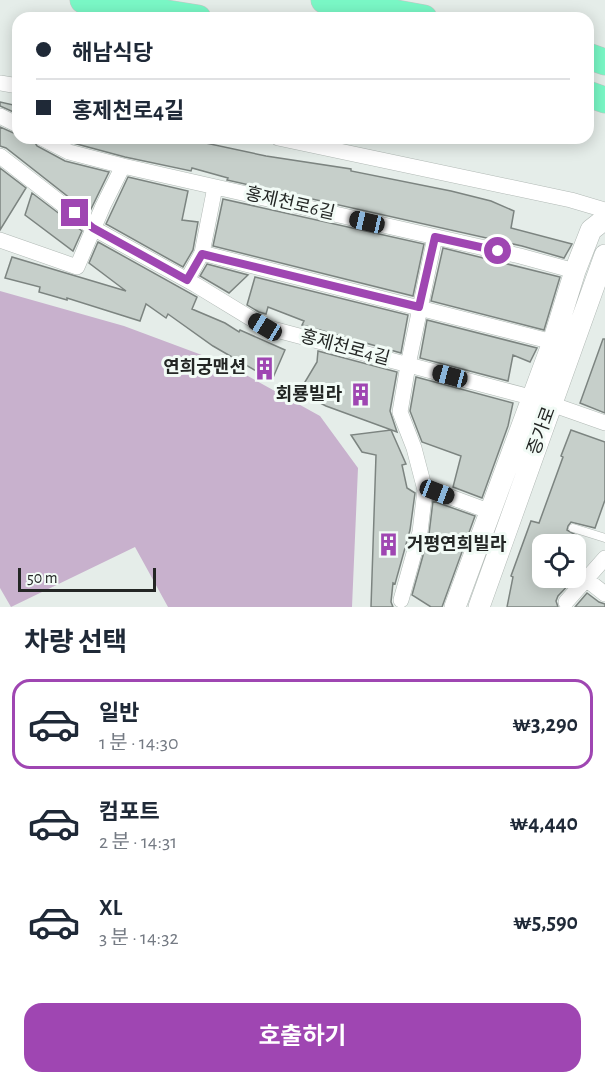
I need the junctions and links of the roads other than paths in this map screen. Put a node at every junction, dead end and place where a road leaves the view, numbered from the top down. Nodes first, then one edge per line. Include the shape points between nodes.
1 (82, 0) edge
2 (324, 0) edge
3 (159, 12) edge
4 (391, 12) edge
5 (54, 144) edge
6 (306, 144) edge
7 (0, 156) edge
8 (123, 166) junction
9 (215, 187) junction
10 (605, 210) edge
11 (605, 219) edge
12 (93, 228) junction
13 (435, 237) junction
14 (0, 240) edge
15 (202, 254) junction
16 (605, 255) edge
17 (574, 271) junction
18 (187, 280) junction
19 (419, 307) junction
20 (554, 342) junction
21 (408, 365) junction
22 (542, 401) junction
23 (605, 423) edge
24 (425, 490) junction
25 (491, 513) junction
26 (573, 528) dead end
27 (605, 538) edge
28 (605, 558) edge
29 (586, 579) joint
30 (578, 588) edge
31 (605, 594) edge
32 (401, 600) dead end
33 (566, 602) dead end
34 (455, 607) edge
35 (479, 607) edge

1 - 3 highway
2 - 4 highway
5 - 8 street, 홍제천로6길
6 - 10 street
7 - 12 street, 홍제천로4길
8 - 9 street, 홍제천로6길
8 - 12 street
9 - 13 street, 홍제천로6길
9 - 15 street
11 - 17 main road, 증가로 via 591,230
12 - 14 street via 76,267
12 - 18 street, 홍제천로4길
13 - 17 street, 홍제천로6길
13 - 19 street, 홍제천로4길
15 - 18 street
15 - 19 street
16 - 22 main road, 증가로
17 - 20 main road, 증가로
18 - 21 street, 홍제천로4길 via 265,327
19 - 20 street
19 - 21 street, 홍제천로4길
20 - 22 main road, 증가로
21 - 22 street, 홍제천로4길
21 - 24 street, 홍제천로4길 via 400,412
22 - 23 street, 홍제천로4길
22 - 25 main road, 증가로
22 - 35 main road, 증가로
24 - 25 street
24 - 32 street via 420,532
25 - 34 main road, 증가로
26 - 27 lane
28 - 29 street
29 - 31 street
30 - 33 street

